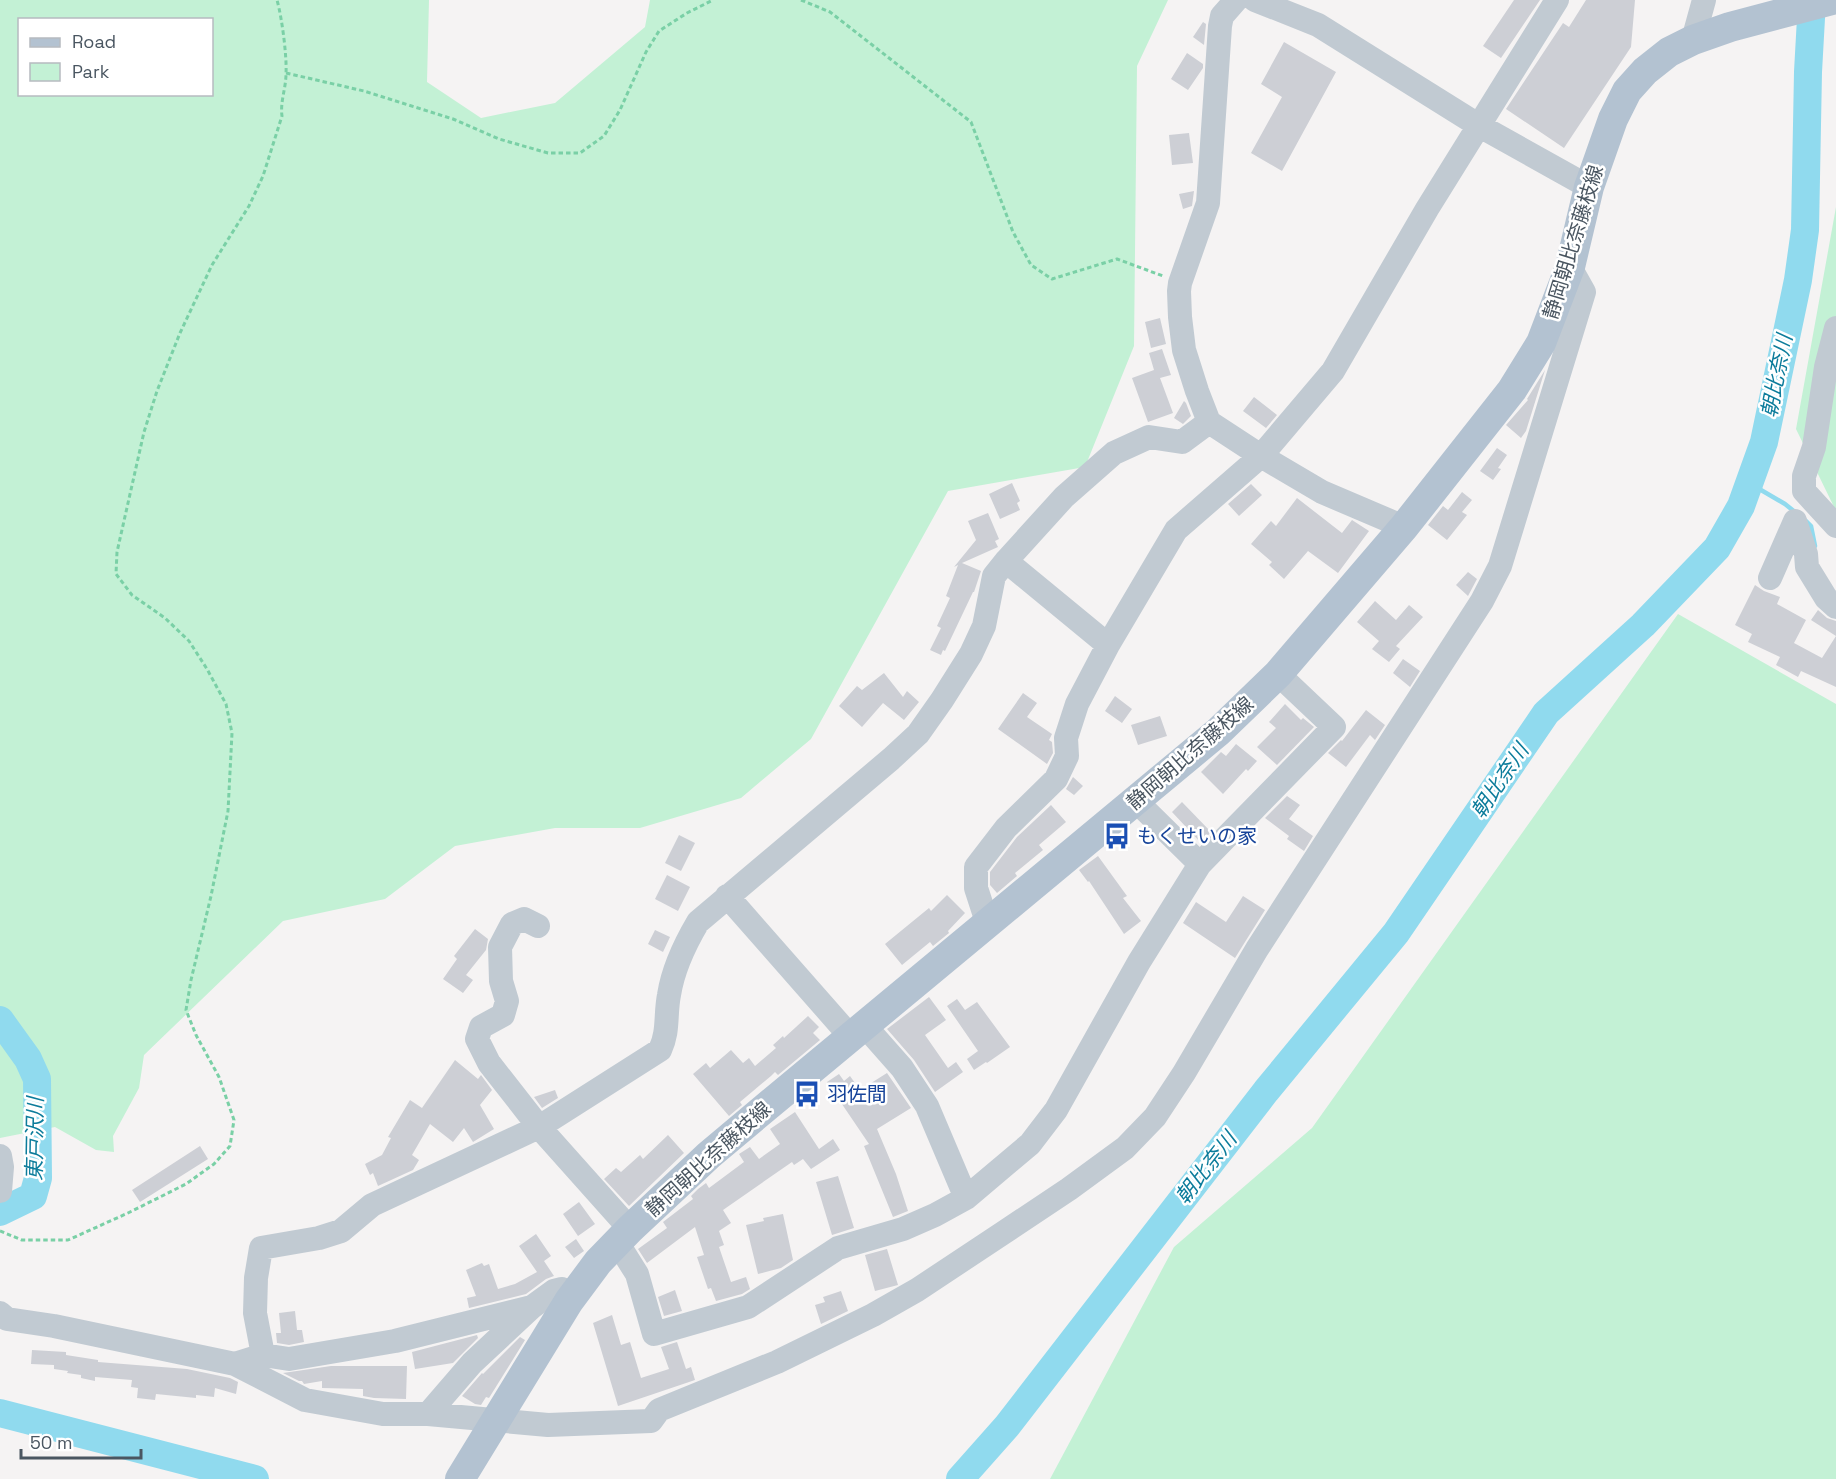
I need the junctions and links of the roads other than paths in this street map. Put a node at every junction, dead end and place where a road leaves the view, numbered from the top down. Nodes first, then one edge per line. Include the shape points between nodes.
1 (1236, 0) edge
2 (1255, 0) edge
3 (1557, 0) edge
4 (1704, 0) edge
5 (1832, 0) edge
6 (1702, 37) junction
7 (1479, 125) junction
8 (1589, 187) junction
9 (1570, 267) junction
10 (1836, 328) edge
11 (1209, 422) junction
12 (1261, 456) junction
13 (1836, 526) edge
14 (1404, 527) junction
15 (1006, 561) junction
16 (1770, 578) dead end
17 (1836, 608) edge
18 (1108, 645) junction
19 (1278, 674) junction
20 (1136, 801) junction
21 (1200, 864) junction
22 (727, 896) junction
23 (988, 925) junction
24 (538, 926) dead end
25 (857, 1031) junction
26 (539, 1127) junction
27 (0, 1156) edge
28 (0, 1191) edge
29 (966, 1198) junction
30 (623, 1235) junction
31 (569, 1301) junction
32 (532, 1307) junction
33 (0, 1314) edge
34 (263, 1355) junction
35 (235, 1364) junction
36 (428, 1414) junction
37 (495, 1422) junction
38 (460, 1479) edge

1 - 11 street via 1222,16 1220,26 1208,202 1180,283 1184,350
2 - 7 street via 1318,25
3 - 7 street
4 - 6 street
5 - 6 main road, 静岡朝比奈藤枝線
6 - 8 main road, 静岡朝比奈藤枝線 via 1669,52 1626,91
7 - 8 street
7 - 12 street via 1333,371
8 - 9 main road, 静岡朝比奈藤枝線
9 - 14 main road, 静岡朝比奈藤枝線 via 1541,343 1512,390
9 - 37 street via 1584,292 1500,566 1482,601 1257,949 1155,1117 1125,1148 1079,1182 917,1290 777,1362 659,1410 651,1421 548,1425
10 - 13 street via 1814,447 1804,476 1803,497
11 - 12 street
11 - 15 street via 1182,442 1149,437 1114,453 1064,497
12 - 14 street via 1322,492
12 - 18 street via 1176,531
14 - 19 main road, 静岡朝比奈藤枝線
15 - 18 street
15 - 22 street via 994,576 984,626 971,654 918,734
16 - 17 street via 1795,521 1807,567
18 - 23 street via 1077,704 1066,738 1067,756 1056,779 1006,828 976,867 976,888
19 - 20 main road, 静岡朝比奈藤枝線 via 1218,732
19 - 21 street via 1334,727
20 - 21 street
20 - 23 main road, 静岡朝比奈藤枝線
21 - 29 street via 1139,962 1056,1110 1030,1144
22 - 25 street
22 - 26 street via 698,922 687,941 669,996 666,1038 660,1050
23 - 25 main road, 静岡朝比奈藤枝線
24 - 26 street via 524,919 512,924 500,947 501,981 507,1001 503,1015 481,1027 477,1039 489,1063
25 - 29 street via 902,1068 927,1106
25 - 30 main road, 静岡朝比奈藤枝線 via 709,1155
26 - 30 street
26 - 34 street via 372,1205 341,1231 261,1248 255,1313
27 - 28 street
29 - 30 street via 903,1229 838,1248 748,1307 654,1334
30 - 31 main road, 静岡朝比奈藤枝線
31 - 32 street via 562,1289
31 - 37 main road, 静岡朝比奈藤枝線
32 - 34 street via 395,1341 289,1359
32 - 36 street via 472,1363
33 - 35 street
34 - 35 street
35 - 36 street via 305,1401 383,1414
36 - 37 street
37 - 38 main road, 静岡朝比奈藤枝線

